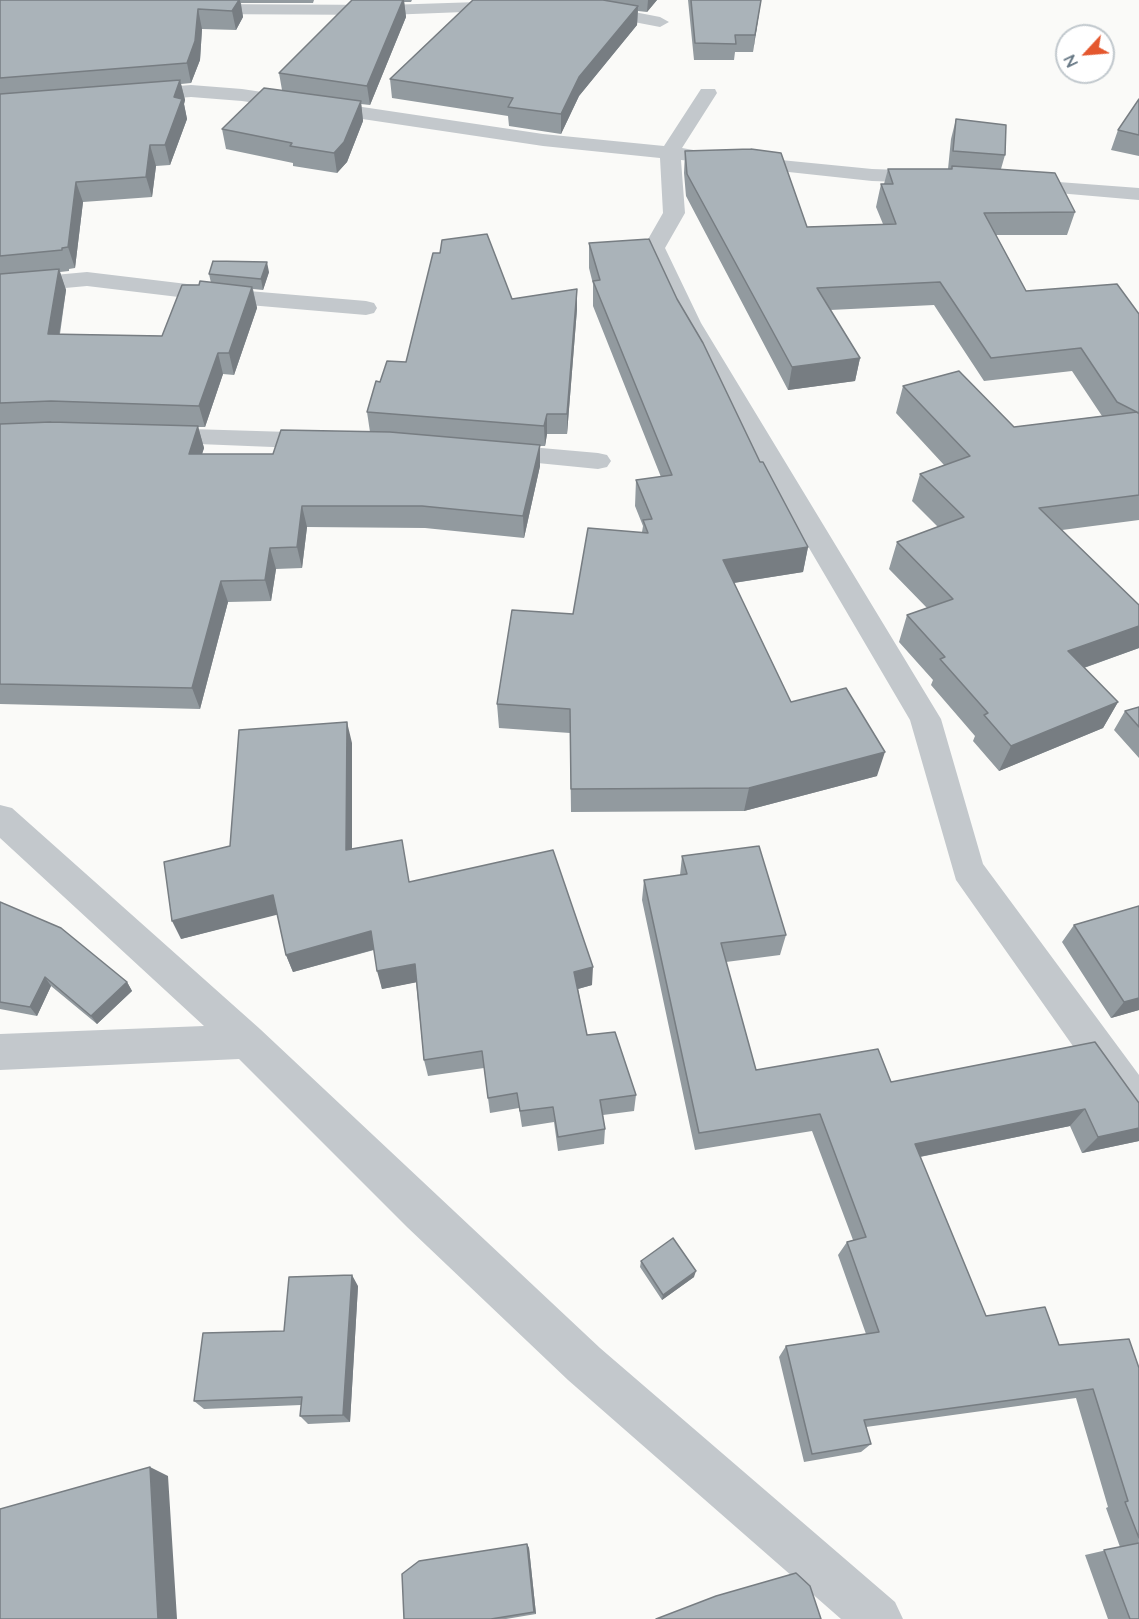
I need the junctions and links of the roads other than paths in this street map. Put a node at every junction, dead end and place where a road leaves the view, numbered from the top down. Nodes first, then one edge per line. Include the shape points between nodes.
1 (521, 5) edge
2 (573, 6) edge
3 (179, 8) edge
4 (660, 22) dead end
5 (708, 93) dead end
6 (122, 96) edge
7 (670, 152) junction
8 (955, 178) edge
9 (1001, 183) edge
10 (1139, 194) edge
11 (0, 287) edge
12 (366, 308) dead end
13 (132, 435) edge
14 (346, 441) edge
15 (473, 450) edge
16 (598, 461) dead end
17 (0, 818) edge
18 (247, 1041) junction
19 (0, 1052) edge
20 (1139, 1107) edge
21 (878, 1619) edge

1 - 3 street via 387,10
2 - 4 street
5 - 7 street
6 - 7 street via 191,91 242,95 543,140
7 - 8 street via 872,175
7 - 20 street via 674,213 654,248 689,322 925,719 968,870
9 - 10 street
11 - 12 street via 87,279
13 - 14 street
15 - 16 street
17 - 18 street
18 - 19 street
18 - 21 street via 584,1364

